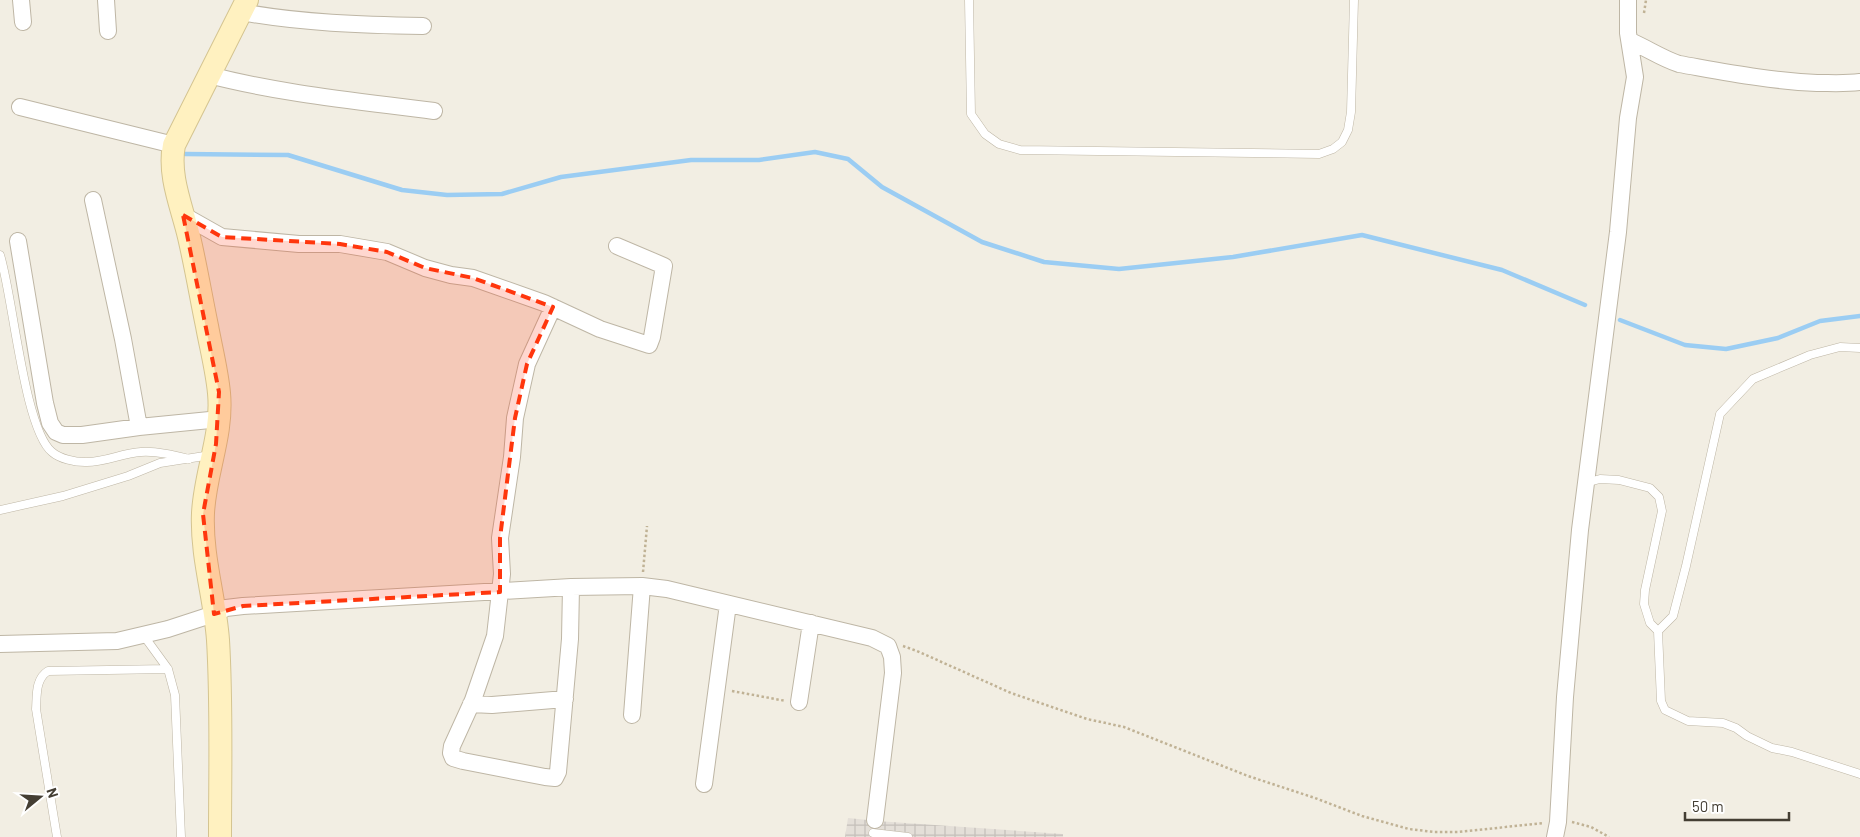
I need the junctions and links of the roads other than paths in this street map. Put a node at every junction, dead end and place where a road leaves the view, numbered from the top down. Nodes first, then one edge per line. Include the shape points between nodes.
1 (21, 0) edge
2 (106, 0) edge
3 (969, 0) edge
4 (1354, 0) edge
5 (1628, 0) edge
6 (244, 6) edge
7 (23, 22) dead end
8 (423, 26) dead end
9 (108, 31) dead end
10 (1630, 42) junction
11 (209, 75) junction
12 (1860, 82) edge
13 (20, 107) dead end
14 (434, 111) dead end
15 (174, 145) junction
16 (93, 200) dead end
17 (183, 215) junction
18 (18, 241) dead end
19 (617, 246) dead end
20 (0, 255) edge
21 (553, 307) junction
22 (1860, 348) edge
23 (220, 419) junction
24 (139, 427) junction
25 (213, 455) junction
26 (190, 459) junction
27 (1585, 483) junction
28 (0, 510) edge
29 (642, 586) junction
30 (571, 587) junction
31 (500, 592) junction
32 (478, 593) junction
33 (728, 604) junction
34 (214, 614) junction
35 (498, 616) junction
36 (811, 623) junction
37 (1658, 631) junction
38 (144, 636) junction
39 (0, 644) edge
40 (168, 669) junction
41 (565, 699) junction
42 (800, 702) road end
43 (472, 704) junction
44 (632, 715) dead end
45 (1860, 774) edge
46 (704, 784) dead end
47 (1557, 829) edge
48 (874, 830) edge
49 (57, 837) edge
50 (182, 837) edge
51 (220, 837) edge
52 (908, 837) edge

1 - 7 street
2 - 9 street
3 - 4 lane via 971,114 985,134 999,144 1020,150 1318,154 1342,142 1348,130
5 - 10 street
6 - 8 street via 271,18
6 - 11 street
10 - 12 street via 1679,64 1752,77 1804,82
10 - 27 street via 1635,77
11 - 14 street via 284,91
11 - 15 street
13 - 15 street
15 - 17 street via 173,172
16 - 24 street
17 - 21 street via 222,237 340,244 387,252 424,268 473,278
17 - 23 street via 210,339
18 - 24 street via 53,428 63,435 82,435
19 - 21 street via 664,266 649,345 600,329
20 - 26 lane via 30,405 38,432 52,452 86,462 140,452
21 - 31 street via 527,364 516,409 500,538
22 - 37 lane via 1840,347 1810,355 1753,379 1720,414 1673,616
23 - 24 street
23 - 25 street
25 - 26 lane
25 - 34 street via 203,514
26 - 28 lane via 160,463 64,496
27 - 37 lane via 1600,479 1619,480 1650,488 1659,497 1662,511 1644,604 1650,623
27 - 47 street via 1565,697
29 - 30 street
29 - 33 street
29 - 44 street
30 - 31 street
30 - 41 street
31 - 32 street
31 - 35 street
32 - 34 street via 243,606 226,608
32 - 35 street
33 - 36 street
33 - 46 street
34 - 38 street
34 - 51 street via 222,740
35 - 43 street via 495,636
36 - 42 street
36 - 48 street via 872,638 888,646 892,657
37 - 45 lane via 1661,701 1665,710 1688,721 1723,723 1772,748
38 - 39 street via 94,643
38 - 40 lane
40 - 49 lane via 48,671 40,679 36,709
40 - 50 lane via 175,695
41 - 43 street
41 - 43 street via 555,778 453,758 452,746
48 - 52 lane

